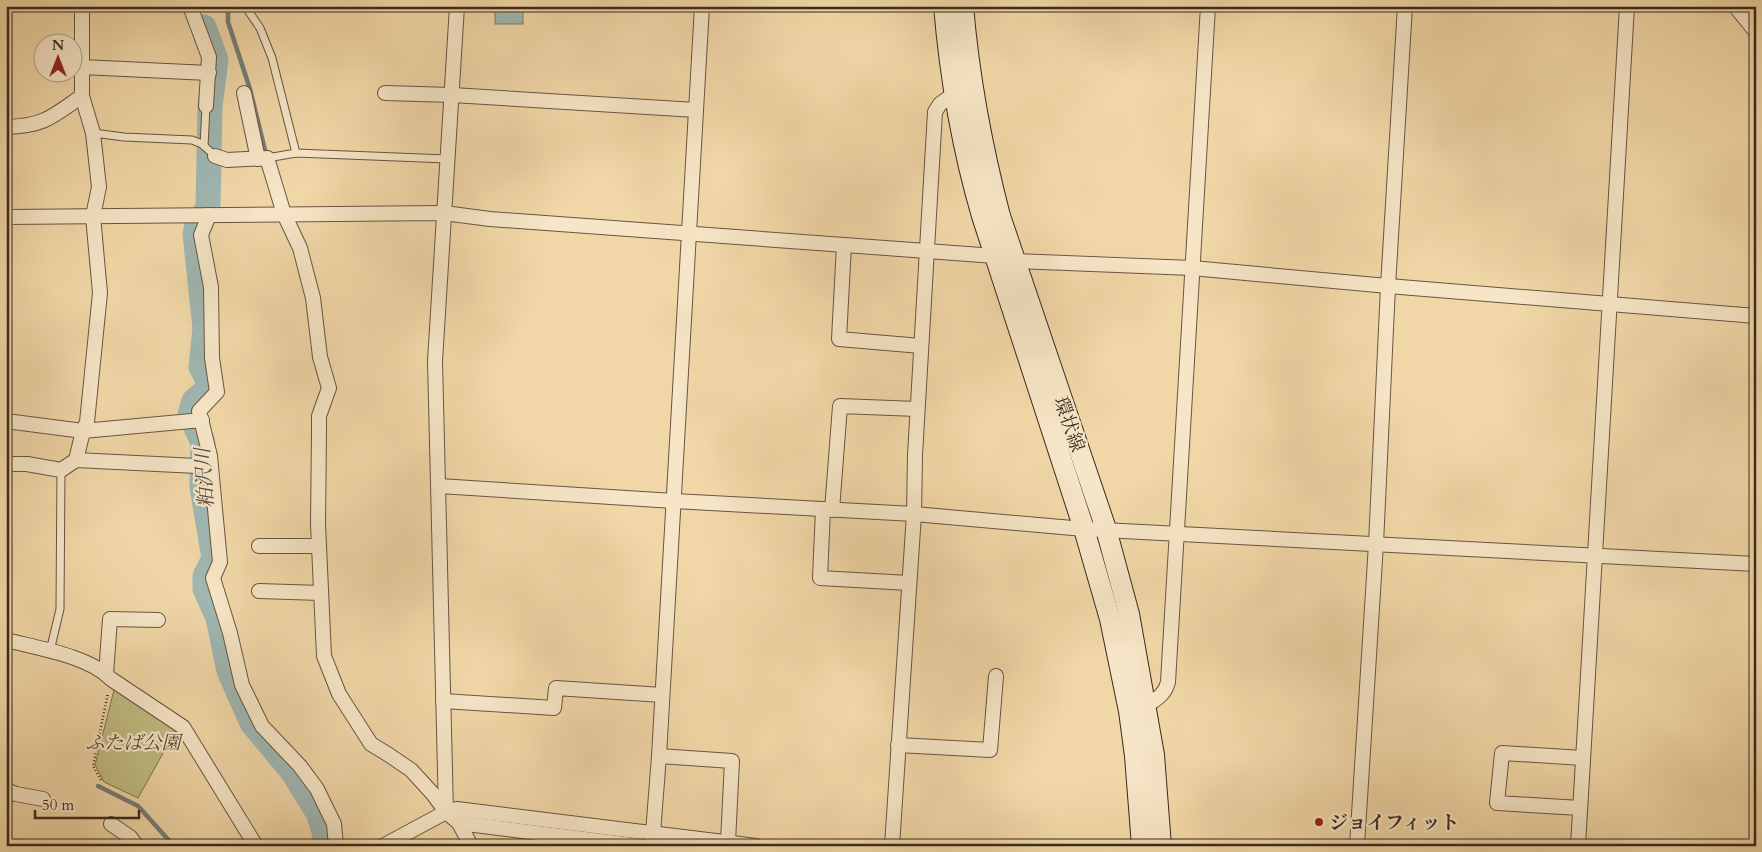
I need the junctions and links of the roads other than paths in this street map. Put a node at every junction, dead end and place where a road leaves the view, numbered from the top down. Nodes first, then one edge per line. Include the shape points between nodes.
1 (82, 6) edge
2 (190, 6) edge
3 (245, 6) edge
4 (457, 6) edge
5 (702, 6) edge
6 (944, 6) edge
7 (963, 6) edge
8 (1208, 6) edge
9 (1405, 6) edge
10 (1627, 6) edge
11 (1735, 6) edge
12 (82, 32) edge
13 (1756, 32) edge
14 (82, 67) edge
15 (209, 73) junction
16 (82, 82) edge
17 (385, 92) dead end
18 (244, 93) dead end
19 (954, 94) junction
20 (452, 95) junction
21 (82, 96) junction
22 (206, 106) joint
23 (696, 110) junction
24 (6, 127) edge
25 (93, 133) junction
26 (204, 146) junction
27 (296, 153) junction
28 (214, 156) joint
29 (263, 158) junction
30 (447, 159) junction
31 (444, 213) junction
32 (284, 214) junction
33 (209, 215) junction
34 (93, 216) junction
35 (6, 217) edge
36 (688, 233) junction
37 (844, 246) junction
38 (927, 252) junction
39 (995, 256) junction
40 (1014, 261) junction
41 (1192, 268) junction
42 (1388, 286) junction
43 (1611, 305) junction
44 (1756, 316) edge
45 (921, 346) junction
46 (918, 409) junction
47 (202, 420) junction
48 (6, 422) edge
49 (83, 430) junction
50 (76, 460) junction
51 (6, 464) edge
52 (197, 466) dead end
53 (61, 470) junction
54 (439, 486) junction
55 (674, 501) junction
56 (828, 510) junction
57 (914, 514) junction
58 (1084, 529) junction
59 (1106, 530) junction
60 (1178, 533) junction
61 (1376, 544) junction
62 (259, 546) dead end
63 (319, 546) junction
64 (1595, 556) junction
65 (1756, 564) edge
66 (909, 583) junction
67 (259, 591) dead end
68 (321, 593) junction
69 (158, 620) dead end
70 (6, 640) edge
71 (50, 651) junction
72 (109, 676) junction
73 (996, 676) dead end
74 (662, 695) junction
75 (443, 701) junction
76 (1146, 706) junction
77 (898, 745) junction
78 (659, 756) junction
79 (1583, 758) junction
80 (6, 790) edge
81 (44, 798) dead end
82 (1580, 808) junction
83 (446, 812) junction
84 (459, 823) junction
85 (111, 824) dead end
86 (652, 840) edge
87 (728, 842) junction
88 (137, 846) edge
89 (256, 846) edge
90 (336, 846) edge
91 (383, 846) edge
92 (471, 846) edge
93 (640, 846) edge
94 (756, 846) edge
95 (892, 846) edge
96 (1142, 846) edge
97 (1161, 846) edge
98 (1357, 846) edge
99 (1578, 846) edge

1 - 12 street
2 - 15 street via 209,57
3 - 27 lane via 260,28 272,58
4 - 20 street
5 - 23 street
6 - 19 street, 環状線
7 - 40 street, 環状線 via 973,92 989,172
8 - 41 street
9 - 42 street
10 - 43 street
11 - 13 street
14 - 15 street
15 - 22 street
16 - 21 street
17 - 20 street
18 - 29 street
19 - 38 street via 935,112
19 - 39 street, 環状線 via 970,176
20 - 23 street
20 - 30 street
21 - 24 street via 48,120
21 - 25 street
22 - 26 lane
23 - 36 street
25 - 26 lane via 192,140
25 - 34 street via 99,187
26 - 28 lane
27 - 29 lane
27 - 30 lane
28 - 29 street via 227,160
29 - 32 street
30 - 31 street
31 - 32 street
31 - 36 street
31 - 54 street via 435,361
32 - 33 street
32 - 63 street via 300,248 313,298 320,358 329,388 319,416
33 - 34 street
33 - 47 street via 201,235 211,287 212,358 217,392 199,411
34 - 35 street
34 - 49 street via 100,293 87,422
36 - 37 street
36 - 55 street
37 - 38 street
37 - 45 street via 839,339
38 - 39 street
38 - 45 street
39 - 58 street, 環状線
40 - 41 street
40 - 59 street, 環状線
41 - 42 street
41 - 60 street
42 - 43 street
42 - 61 street
43 - 44 street
43 - 64 street
45 - 46 street
46 - 56 street via 840,406
46 - 57 street
47 - 49 street
47 - 90 street via 210,456 220,562 213,578 242,685 262,726 317,789 334,824
48 - 49 street
49 - 50 street
50 - 52 street
50 - 53 street
51 - 53 street
53 - 71 lane via 60,609
54 - 55 street
54 - 75 street
55 - 56 street
55 - 74 street
56 - 57 street
56 - 66 street via 820,578
57 - 58 street
57 - 66 street
58 - 59 street
58 - 96 street, 環状線 via 1110,619 1129,711
59 - 60 street
59 - 76 street, 環状線 via 1129,614
60 - 61 street
60 - 76 street via 1167,689
61 - 64 street
61 - 98 street
62 - 63 street
63 - 68 street
64 - 65 street
64 - 79 street
66 - 77 street
67 - 68 street
68 - 83 street via 324,656 339,694 372,744 411,770
69 - 72 street via 110,619
70 - 71 street
71 - 72 street via 70,655
72 - 89 street via 183,727
73 - 77 street via 990,750
74 - 75 street via 556,688 554,708
74 - 78 street
75 - 83 street
76 - 97 street, 環状線 via 1154,755
77 - 95 street
78 - 86 street
78 - 87 street via 732,762
79 - 82 street
79 - 82 street via 1502,753 1497,803
80 - 81 street
82 - 99 street
83 - 84 street
83 - 86 street via 457,809
83 - 91 street
84 - 92 street
84 - 93 street
85 - 88 street
86 - 87 street
87 - 94 street

